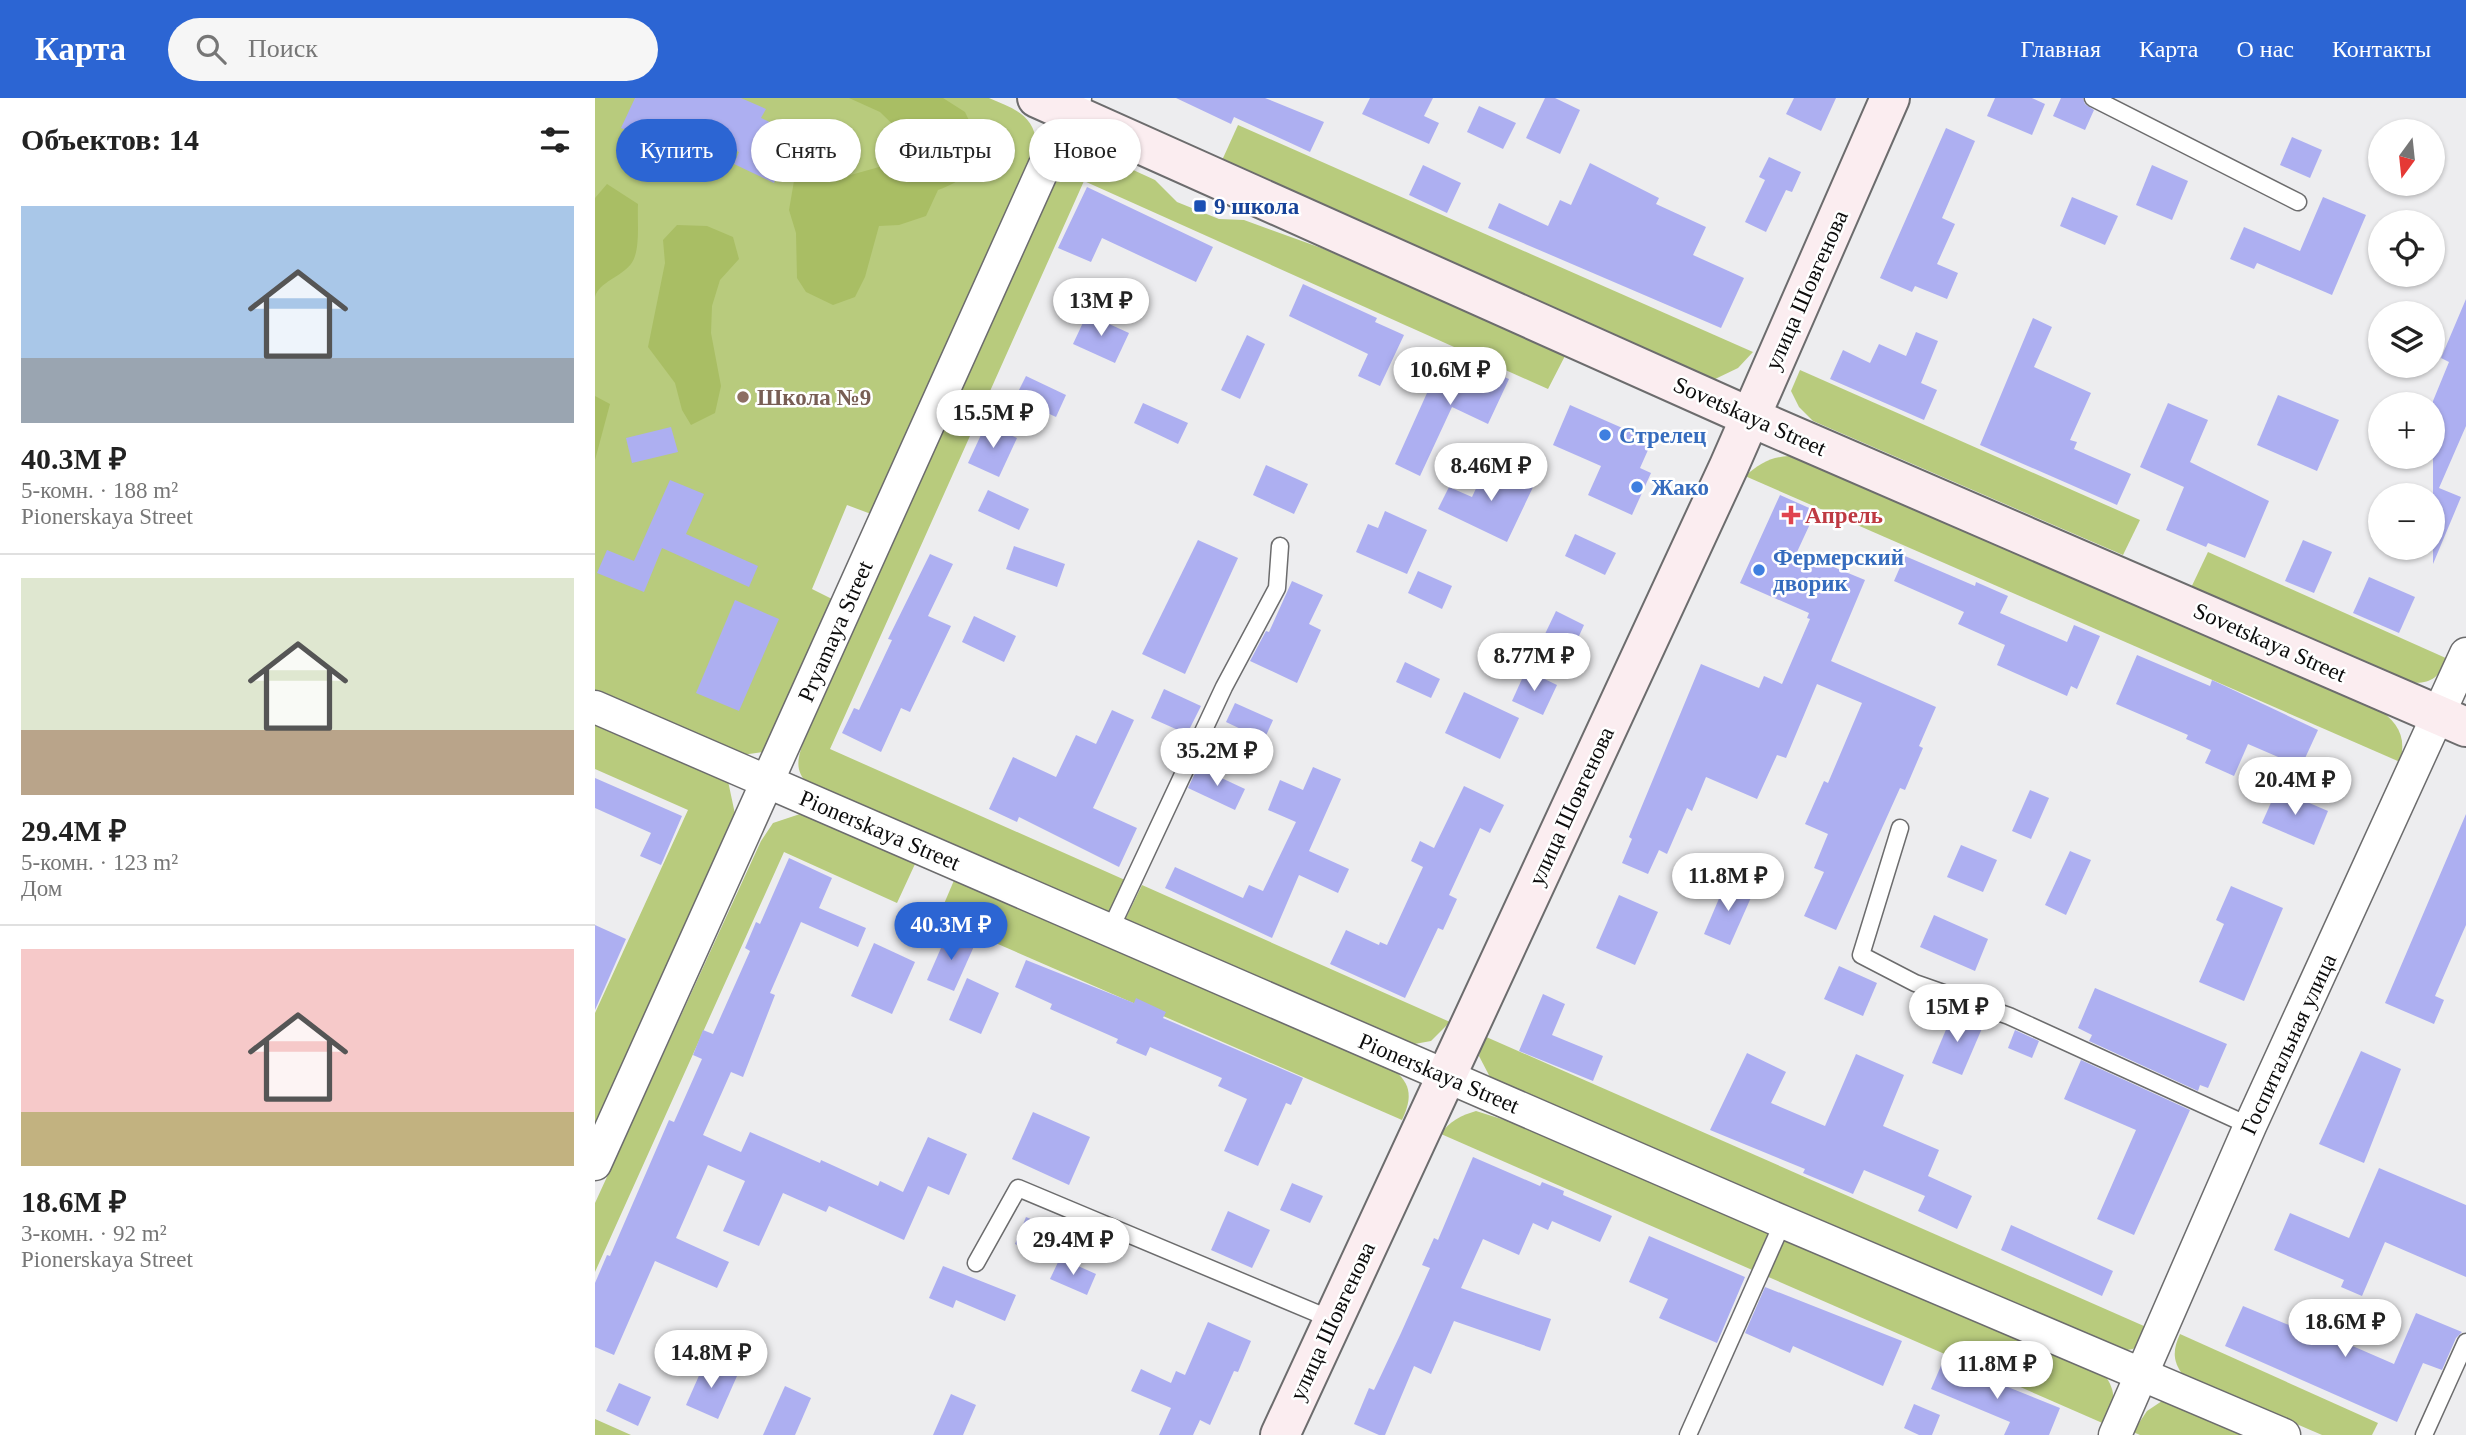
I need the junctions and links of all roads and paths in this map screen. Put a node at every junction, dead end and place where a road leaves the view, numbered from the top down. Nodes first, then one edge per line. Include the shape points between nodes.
1 (1890, 98) edge
2 (2093, 98) edge
3 (1060, 103) edge
4 (2298, 202) dead end
5 (1749, 417) junction
6 (1280, 546) dead end
7 (2466, 654) edge
8 (595, 707) edge
9 (2452, 722) edge
10 (767, 781) junction
11 (1900, 828) dead end
12 (1110, 930) junction
13 (1445, 1075) junction
14 (2250, 1126) junction
15 (595, 1164) edge
16 (1783, 1223) junction
17 (976, 1263) dead end
18 (1333, 1320) junction
19 (2466, 1342) edge
20 (2143, 1375) junction
21 (1280, 1435) edge
22 (1688, 1435) edge
23 (2115, 1435) edge
24 (2284, 1435) edge
25 (2424, 1435) edge

1 - 5 street, улица Шовгенова
2 - 4 lane
3 - 5 street, Sovetskaya Street
3 - 10 street, Pryamaya Street
5 - 9 street, Sovetskaya Street
5 - 13 street, улица Шовгенова
6 - 12 lane via 1277,587 1224,687
7 - 9 street, Госпитальная улица
8 - 10 street, Pionerskaya Street
9 - 14 street, Госпитальная улица
10 - 12 street, Pionerskaya Street
10 - 15 street, Pryamaya Street
11 - 14 lane via 1861,955 1915,984 2009,1016
12 - 13 street, Pionerskaya Street
13 - 16 street, Pionerskaya Street
13 - 18 street, улица Шовгенова
14 - 20 street, Госпитальная улица
16 - 20 street, Pionerskaya Street
16 - 22 lane
17 - 18 lane via 1018,1188
18 - 21 street, улица Шовгенова
19 - 25 lane
20 - 23 street, Госпитальная улица
20 - 24 street, Pionerskaya Street

